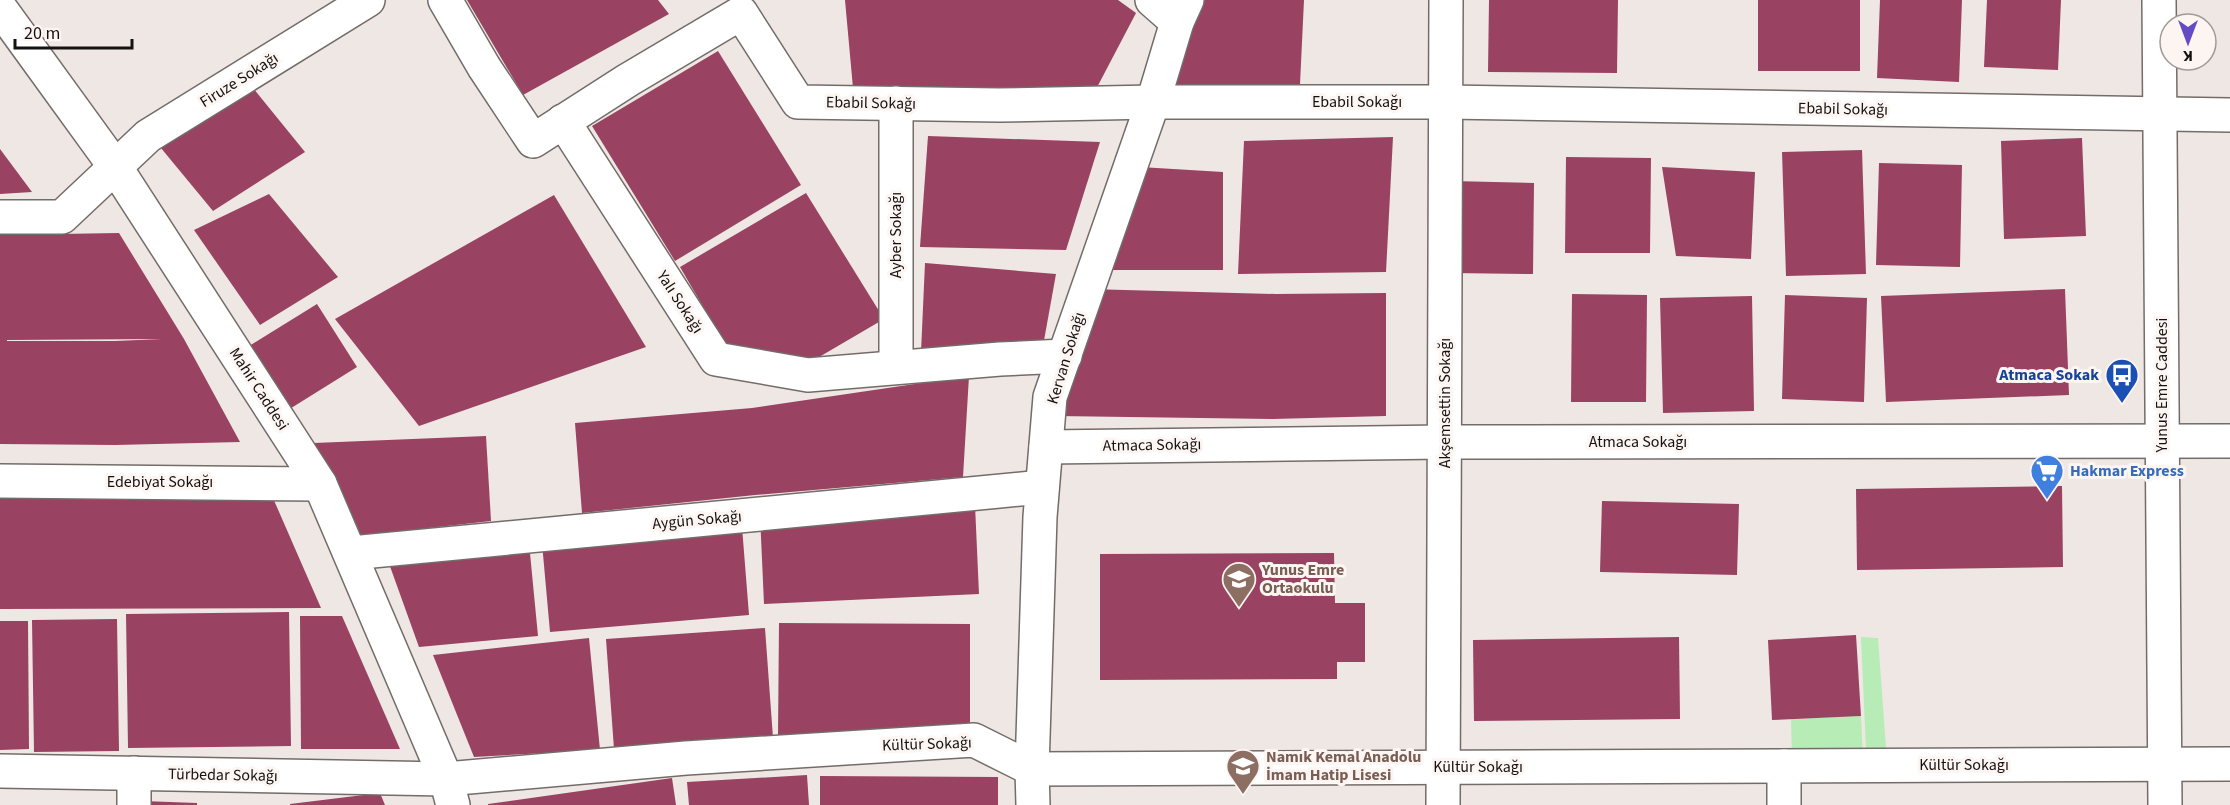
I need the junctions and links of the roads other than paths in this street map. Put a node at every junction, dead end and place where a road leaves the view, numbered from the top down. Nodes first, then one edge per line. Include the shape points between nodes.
1 (368, 0) edge
2 (445, 0) edge
3 (1152, 0) edge
4 (1446, 0) edge
5 (2159, 0) edge
6 (10, 9) edge
7 (1182, 11) edge
8 (1153, 102) junction
9 (1446, 102) junction
10 (896, 104) junction
11 (2160, 115) junction
12 (2230, 115) edge
13 (563, 121) junction
14 (116, 168) junction
15 (0, 217) edge
16 (1065, 356) junction
17 (896, 367) junction
18 (2230, 441) edge
19 (1444, 442) junction
20 (2162, 442) junction
21 (1046, 447) junction
22 (0, 481) edge
23 (320, 484) junction
24 (1042, 487) junction
25 (351, 553) junction
26 (2164, 764) junction
27 (2230, 764) edge
28 (1784, 766) junction
29 (1443, 767) junction
30 (1032, 769) junction
31 (0, 771) edge
32 (134, 789) edge
33 (450, 792) edge
34 (1033, 805) edge
35 (1443, 805) edge
36 (1784, 805) edge
37 (2165, 805) edge

1 - 14 street, Firuze Sokağı via 148,136
2 - 13 street via 533,141
3 - 7 street
4 - 9 street, Akşemsettin Sokağı
5 - 11 street, Yunus Emre Caddesi
6 - 14 street, Mahir Caddesi
7 - 8 street, Kervan Sokağı
8 - 9 street, Ebabil Sokağı
8 - 10 street, Ebabil Sokağı
8 - 16 street, Kervan Sokağı
9 - 11 street, Ebabil Sokağı
9 - 19 street, Akşemsettin Sokağı
10 - 13 street, Ebabil Sokağı via 798,102 741,12
10 - 17 street, Ayber Sokağı
11 - 12 street, Ebabil Sokağı
11 - 20 street, Yunus Emre Caddesi
13 - 17 street, Yalı Sokağı via 716,359 808,375
14 - 15 street, Firuze Sokağı via 62,217
14 - 23 street, Mahir Caddesi
16 - 17 street, Yalı Sokağı
16 - 21 street, Kervan Sokağı via 1050,397
18 - 20 street, Atmaca Sokağı
19 - 20 street, Atmaca Sokağı
19 - 21 street, Atmaca Sokağı
19 - 29 street, Akşemsettin Sokağı
20 - 26 street, Yunus Emre Caddesi
21 - 24 street, Kervan Sokağı
22 - 23 street, Edebiyat Sokağı
23 - 25 street, Mahir Caddesi
24 - 25 street, Aygün Sokağı
24 - 30 street, Kervan Sokağı
25 - 33 street, Mahir Caddesi
26 - 27 street, Kültür Sokağı
26 - 28 street, Kültür Sokağı
26 - 37 street, Yunus Emre Caddesi
28 - 29 street, Kültür Sokağı
28 - 36 street
29 - 30 street, Kültür Sokağı
29 - 35 street, Akşemsettin Sokağı
30 - 33 street, Kültür Sokağı via 974,740 686,758
30 - 34 street, Kervan Sokağı
31 - 32 street, Türbedar Sokağı
32 - 33 street, Türbedar Sokağı

